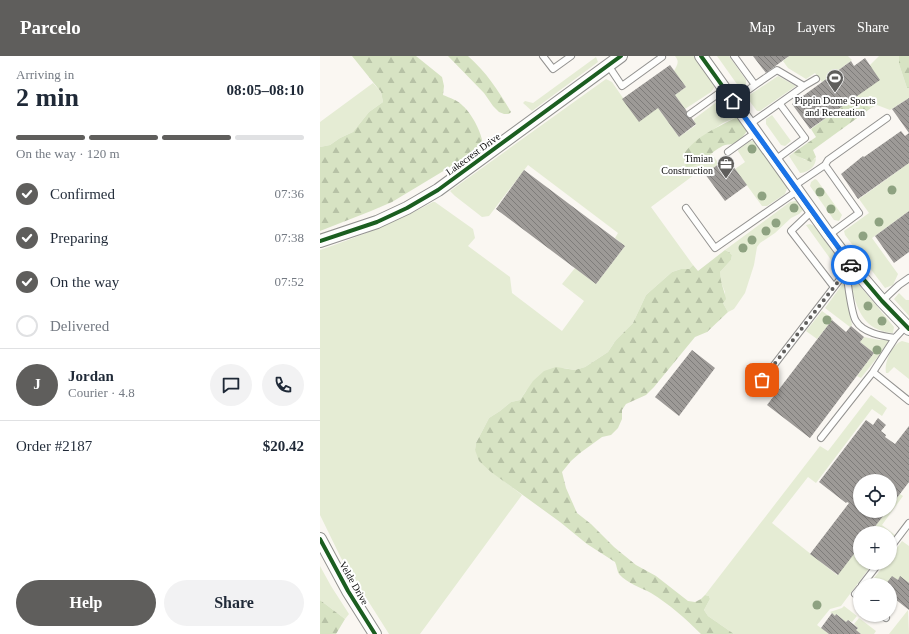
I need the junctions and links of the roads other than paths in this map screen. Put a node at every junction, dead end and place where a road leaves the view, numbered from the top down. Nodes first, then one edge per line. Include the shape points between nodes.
1 (543, 56) edge
2 (571, 56) edge
3 (661, 56) edge
4 (701, 56) edge
5 (734, 56) edge
6 (612, 60) edge
7 (816, 79) dead end
8 (755, 85) junction
9 (804, 86) junction
10 (725, 89) junction
11 (733, 101) junction
12 (780, 104) junction
13 (690, 114) dead end
14 (888, 118) dead end
15 (753, 128) junction
16 (728, 152) dead end
17 (775, 160) junction
18 (825, 165) junction
19 (796, 189) junction
20 (686, 208) dead end
21 (812, 211) junction
22 (829, 235) junction
23 (320, 241) edge
24 (849, 268) junction
25 (909, 278) edge
26 (834, 287) junction
27 (882, 301) junction
28 (908, 328) edge
29 (895, 338) junction
30 (873, 372) junction
31 (754, 391) dead end
32 (909, 401) edge
33 (821, 438) dead end
34 (909, 523) edge
35 (320, 539) edge
36 (897, 539) edge
37 (874, 570) edge
38 (867, 578) edge
39 (375, 634) edge

1 - 2 lane via 553,69
3 - 6 lane via 622,86
4 - 10 street
5 - 8 lane
6 - 23 street, Lakecrest Drive via 438,190 377,222
7 - 9 lane
8 - 9 lane via 777,70
8 - 11 lane
9 - 12 lane
10 - 11 street
10 - 13 lane
11 - 15 street
12 - 15 lane
12 - 17 lane via 805,138
14 - 18 lane via 828,160
15 - 16 lane
15 - 17 street
17 - 19 street
18 - 19 lane
18 - 22 lane via 859,213
19 - 20 lane via 715,248
19 - 21 street
21 - 22 street
21 - 26 lane via 791,231
22 - 24 street
24 - 26 lane
24 - 27 street
24 - 29 lane via 855,321 866,330
25 - 27 lane
26 - 31 lane
27 - 28 street
28 - 29 lane
29 - 30 lane
30 - 32 lane
30 - 33 lane
34 - 36 lane
35 - 39 street, Velde Drive
37 - 38 lane

